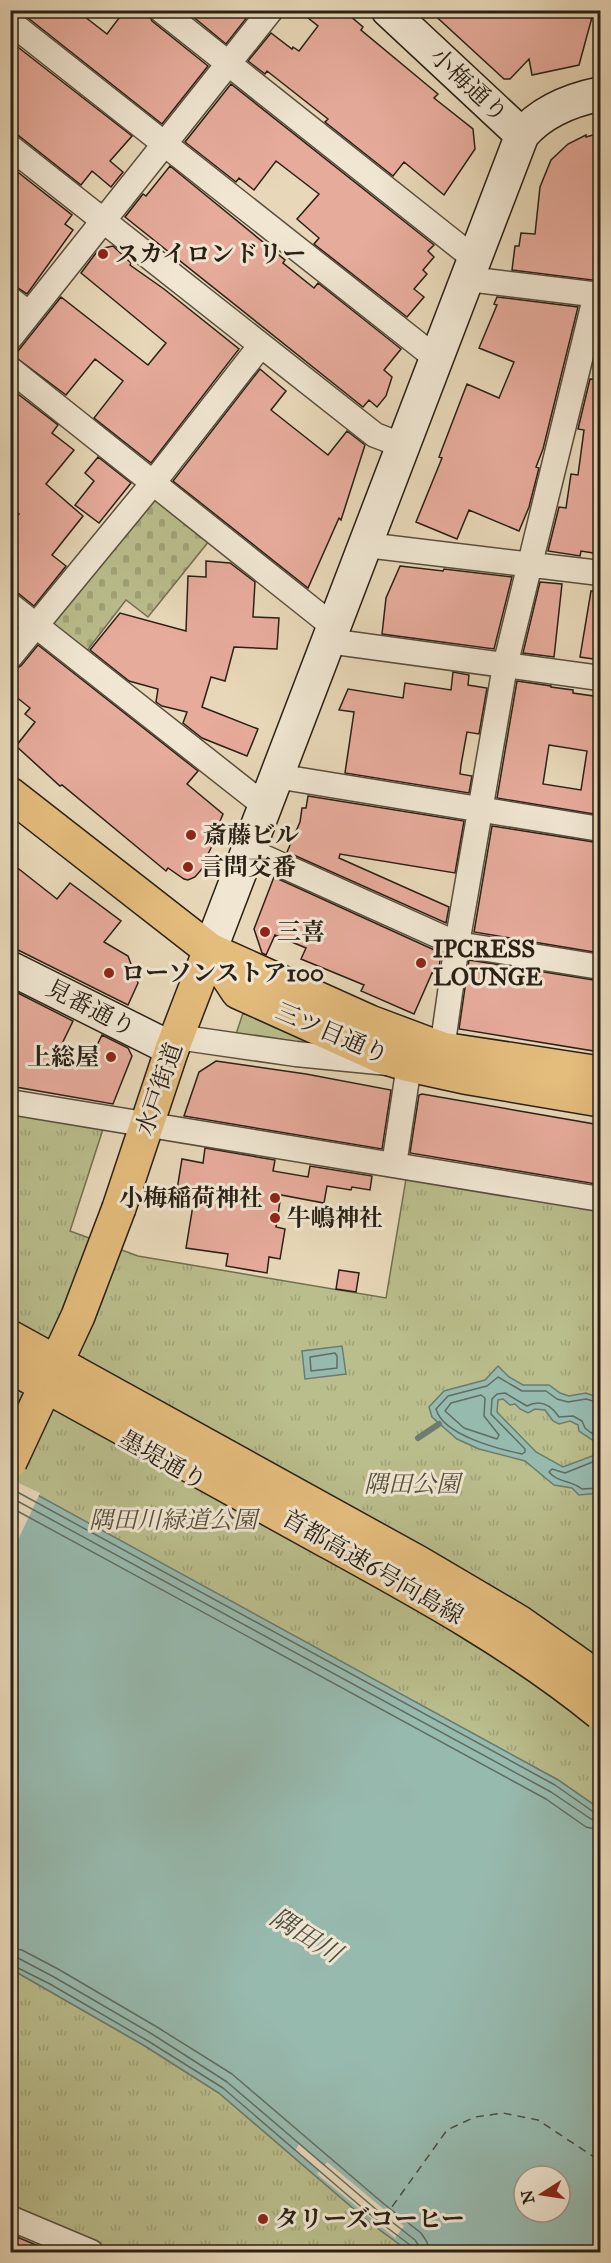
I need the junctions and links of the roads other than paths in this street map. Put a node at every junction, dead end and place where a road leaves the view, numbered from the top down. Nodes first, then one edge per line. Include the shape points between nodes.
1 (161, 10) edge
2 (271, 10) edge
3 (388, 10) edge
4 (10, 22) edge
5 (229, 64) junction
6 (600, 94) edge
7 (522, 135) junction
8 (165, 144) junction
9 (10, 147) edge
10 (103, 221) junction
11 (472, 270) junction
12 (598, 295) edge
13 (20, 307) edge
14 (10, 338) edge
15 (261, 345) junction
16 (437, 359) junction
17 (10, 369) edge
18 (404, 446) junction
19 (153, 483) junction
20 (366, 545) junction
21 (530, 564) junction
22 (600, 573) edge
23 (10, 605) edge
24 (36, 625) junction
25 (331, 634) junction
26 (10, 657) edge
27 (505, 666) junction
28 (600, 678) edge
29 (276, 776) junction
30 (10, 794) edge
31 (265, 806) junction
32 (482, 810) junction
33 (600, 829) edge
34 (248, 850) junction
35 (457, 944) junction
36 (210, 950) junction
37 (600, 967) edge
38 (10, 968) edge
39 (174, 1043) junction
40 (442, 1049) junction
41 (409, 1065) junction
42 (600, 1073) edge
43 (600, 1100) edge
44 (10, 1102) edge
45 (147, 1124) junction
46 (394, 1165) junction
47 (600, 1199) edge
48 (10, 1337) edge
49 (10, 1366) edge
50 (10, 1376) edge
51 (10, 1462) edge
52 (600, 1680) edge
53 (600, 1699) edge
54 (600, 1713) edge
55 (10, 2218) edge
56 (91, 2253) edge

1 - 5 street
2 - 5 street
3 - 7 street, 小梅通り
4 - 8 street
5 - 8 street
5 - 11 street
6 - 7 street via 560,106 536,120
7 - 11 street
8 - 10 street
8 - 16 street
9 - 10 street
10 - 13 street
10 - 15 street
11 - 12 street
11 - 16 street
12 - 21 street
13 - 14 street
15 - 18 street via 375,435
15 - 19 street
16 - 18 street
17 - 19 street
18 - 20 street
19 - 24 street
19 - 25 street
20 - 21 street
20 - 25 street
21 - 22 street
21 - 27 street
23 - 24 street
24 - 26 street
24 - 31 street
25 - 27 street
25 - 29 street
27 - 28 street
27 - 32 street
29 - 31 street
29 - 32 street
30 - 36 main road
31 - 34 street
32 - 33 street
32 - 35 street
34 - 35 street
34 - 36 street
35 - 37 street
35 - 40 street
36 - 39 main road, 水戸街道
36 - 40 main road, 三ツ目通り via 370,1022
36 - 41 main road, 三ツ目通り via 238,992 380,1056
38 - 39 street, 見番通り
39 - 41 street
39 - 45 main road, 水戸街道
40 - 42 main road, 三ツ目通り
41 - 43 main road, 三ツ目通り
41 - 46 street
44 - 45 street
45 - 46 street
45 - 51 main road, 水戸街道, bridge via 78,1316
46 - 47 street
48 - 52 main road, 首都高速6号向島線, bridge via 419,1563 519,1622
49 - 54 main road, 首都高速6号向島線, bridge via 505,1643
50 - 53 street, 墨堤通り
55 - 56 street

